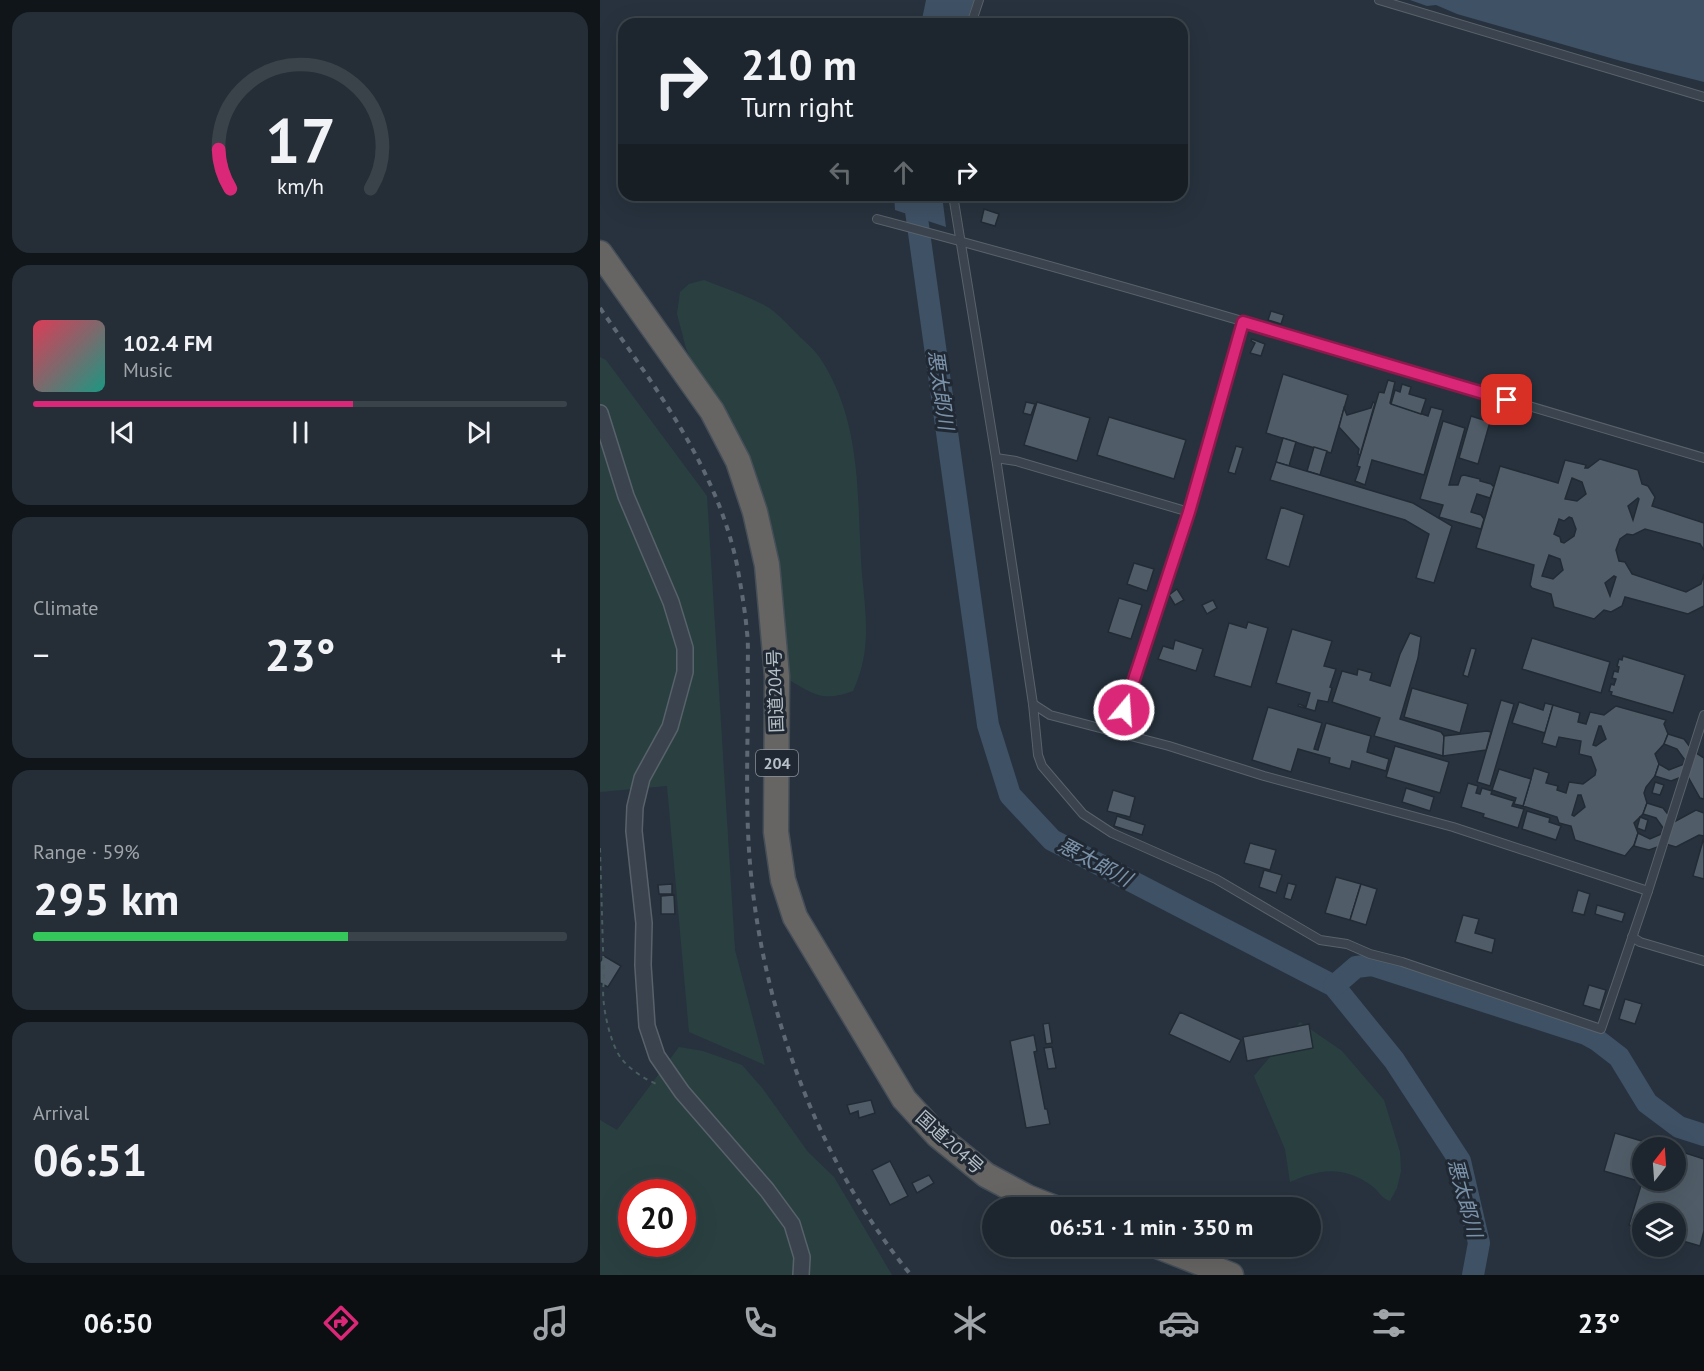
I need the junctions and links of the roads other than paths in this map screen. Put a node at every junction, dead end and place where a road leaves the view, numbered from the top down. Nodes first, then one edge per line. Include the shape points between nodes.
1 (979, 0) edge
2 (1379, 0) edge
3 (973, 18) edge
4 (1704, 97) edge
5 (953, 201) edge
6 (877, 219) dead end
7 (959, 241) junction
8 (600, 254) edge
9 (1243, 322) junction
10 (600, 413) edge
11 (996, 458) junction
12 (1704, 459) edge
13 (1189, 512) junction
14 (1033, 704) junction
15 (1704, 715) edge
16 (1116, 732) junction
17 (1648, 891) junction
18 (1632, 937) junction
19 (1704, 961) edge
20 (1027, 1197) edge
21 (1184, 1257) edge
22 (801, 1275) edge
23 (1231, 1275) edge

1 - 3 lane
2 - 4 lane
5 - 7 lane
6 - 7 lane
7 - 9 lane
7 - 11 lane
8 - 20 highway, 国道204号 / 204 via 712,411 738,461 755,512 767,565 777,676 776,832 783,880 795,917 904,1099 937,1135 986,1175
9 - 12 lane
9 - 13 lane
10 - 22 street via 626,496 671,602 685,648 685,672 670,727 642,778 635,807 648,1026 657,1056 683,1094 792,1224 801,1257
11 - 13 lane
11 - 14 lane
13 - 16 lane
14 - 16 lane via 1050,715
14 - 18 lane via 1042,766 1083,814 1112,833 1216,879 1320,940 1347,944 1601,1029
15 - 17 lane
16 - 17 lane via 1453,827
17 - 18 lane
18 - 19 lane
21 - 23 highway

